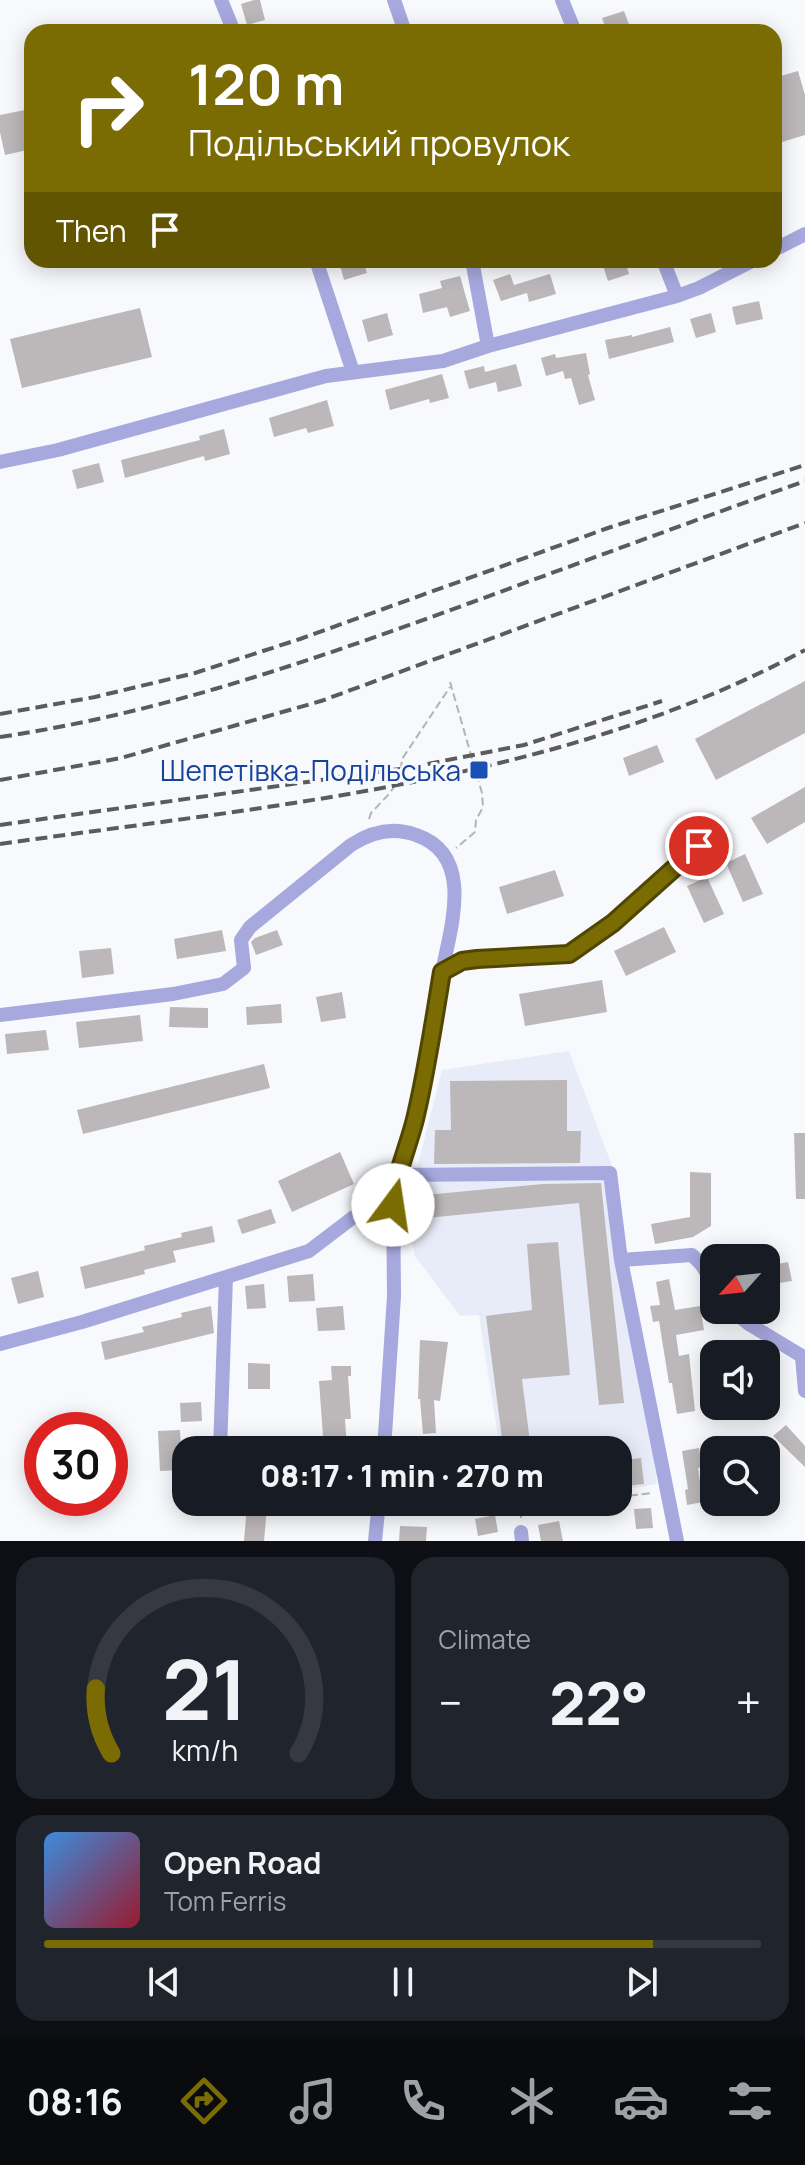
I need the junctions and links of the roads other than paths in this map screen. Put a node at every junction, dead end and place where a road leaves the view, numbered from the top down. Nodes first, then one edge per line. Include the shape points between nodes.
1 (221, 0) edge
2 (394, 0) edge
3 (562, 0) edge
4 (231, 24) edge
5 (402, 24) edge
6 (572, 24) edge
7 (805, 234) edge
8 (782, 246) edge
9 (319, 268) edge
10 (473, 268) edge
11 (666, 268) edge
12 (738, 268) edge
13 (677, 296) junction
14 (488, 346) junction
15 (353, 372) junction
16 (0, 462) edge
17 (699, 846) dead end
18 (442, 972) junction
19 (0, 1015) edge
20 (397, 1181) junction
21 (621, 1260) junction
22 (700, 1263) edge
23 (226, 1277) junction
24 (749, 1324) edge
25 (0, 1344) edge
26 (804, 1357) edge
27 (805, 1391) edge
28 (220, 1436) edge
29 (385, 1436) edge
30 (378, 1516) edge
31 (375, 1541) edge
32 (677, 1541) edge

1 - 4 street
2 - 5 street
3 - 6 street
7 - 8 street
9 - 15 street
10 - 14 street
11 - 13 street
12 - 13 street
13 - 14 street
14 - 15 street via 443,361
15 - 16 street
17 - 18 street via 613,923 569,954 462,961
18 - 19 street via 454,873 437,844 393,830 364,836 244,932 244,968 223,984
18 - 20 street via 416,1115
20 - 21 street via 610,1173
20 - 23 street via 309,1251
20 - 29 street
21 - 22 street via 692,1255
21 - 32 street
23 - 25 street
23 - 28 street
24 - 26 street
26 - 27 street
30 - 31 street

